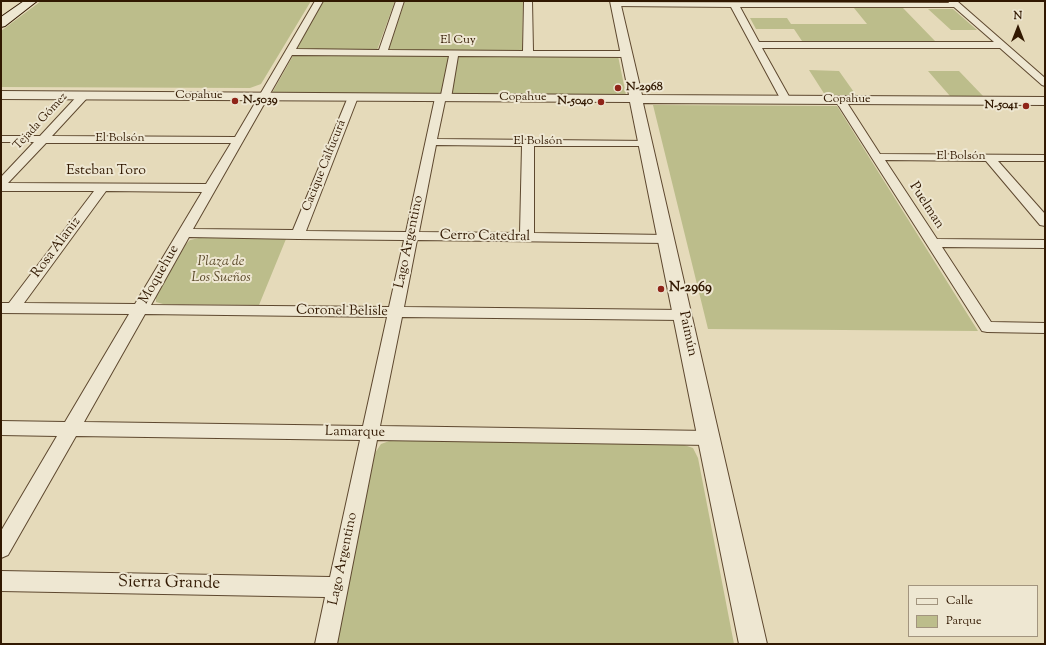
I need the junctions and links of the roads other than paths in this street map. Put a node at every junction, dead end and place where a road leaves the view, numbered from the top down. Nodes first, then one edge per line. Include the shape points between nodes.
1 (31, 1) edge
2 (319, 1) edge
3 (400, 1) edge
4 (528, 1) edge
5 (615, 2) edge
6 (768, 3) edge
7 (954, 3) edge
8 (734, 4) junction
9 (2, 22) edge
10 (756, 45) junction
11 (1002, 45) junction
12 (290, 52) junction
13 (382, 53) junction
14 (454, 53) junction
15 (528, 54) junction
16 (626, 54) junction
17 (1045, 83) edge
18 (1, 95) edge
19 (84, 96) junction
20 (264, 96) junction
21 (353, 97) junction
22 (443, 98) junction
23 (636, 99) junction
24 (786, 100) junction
25 (840, 100) junction
26 (1045, 101) edge
27 (1, 139) edge
28 (43, 139) junction
29 (239, 140) junction
30 (431, 142) junction
31 (528, 142) junction
32 (645, 143) junction
33 (877, 157) junction
34 (989, 158) junction
35 (1045, 158) edge
36 (1, 185) edge
37 (103, 187) junction
38 (211, 188) junction
39 (1045, 222) edge
40 (185, 233) junction
41 (298, 235) junction
42 (411, 236) junction
43 (527, 237) junction
44 (666, 239) junction
45 (933, 243) junction
46 (1045, 244) edge
47 (6, 309) edge
48 (140, 310) junction
49 (395, 312) junction
50 (682, 315) junction
51 (1045, 328) edge
52 (1, 428) edge
53 (71, 429) junction
54 (370, 433) junction
55 (708, 438) junction
56 (1, 549) edge
57 (1, 581) edge
58 (338, 586) junction
59 (326, 644) edge
60 (753, 644) edge

1 - 9 main road
2 - 12 street, Moquehue
3 - 13 street
4 - 15 street
5 - 8 street
5 - 16 street, Paimún
6 - 7 street
6 - 8 street
7 - 11 street
8 - 10 street
10 - 11 street
10 - 24 street
11 - 17 street
12 - 13 street, El Cuy
12 - 20 street, Moquehue
13 - 14 street, El Cuy
14 - 15 street, El Cuy
14 - 22 street, Lago Argentino
15 - 16 street, El Cuy
16 - 23 street, Paimún
18 - 19 street, Copahue
19 - 20 street, Copahue
19 - 28 street, Tejada Gómez
20 - 21 street, Copahue
20 - 29 street, Moquehue
21 - 22 street, Copahue
21 - 41 street, Cacique Calfucurá
22 - 23 street, Copahue
22 - 30 street, Lago Argentino
23 - 24 street, Copahue
23 - 32 street, Paimún
24 - 25 street, Copahue
25 - 26 street, Copahue
25 - 33 street, Puelman
27 - 28 street, El Bolsón
28 - 29 street, El Bolsón
28 - 36 street, Tejada Gómez
29 - 38 street, Moquehue
30 - 31 street, El Bolsón
30 - 42 street, Lago Argentino
31 - 32 street, El Bolsón
31 - 43 street
32 - 44 street, Paimún
33 - 34 street, El Bolsón
33 - 45 street, Puelman
34 - 35 street, El Bolsón
34 - 39 street
36 - 37 street, Esteban Toro
37 - 38 street, Esteban Toro
37 - 47 street, Rosa Alaniz
38 - 40 street, Moquehue
40 - 41 street, Cerro Catedral
40 - 48 street, Moquehue
41 - 42 street, Cerro Catedral
42 - 43 street, Cerro Catedral
42 - 49 street, Lago Argentino
43 - 44 street, Cerro Catedral
44 - 50 street, Paimún
45 - 46 street
45 - 51 street, Puelman via 987,328
47 - 48 street, Coronel Belisle
48 - 49 street, Coronel Belisle
48 - 53 street, Moquehue
49 - 50 street, Coronel Belisle
49 - 54 street, Lago Argentino
50 - 55 street, Paimún
52 - 53 street, Lamarque
53 - 54 street, Lamarque
53 - 56 street, Moquehue
54 - 55 street, Lamarque
54 - 58 street, Lago Argentino
55 - 60 street, Paimún
57 - 58 street, Sierra Grande
58 - 59 street, Lago Argentino

